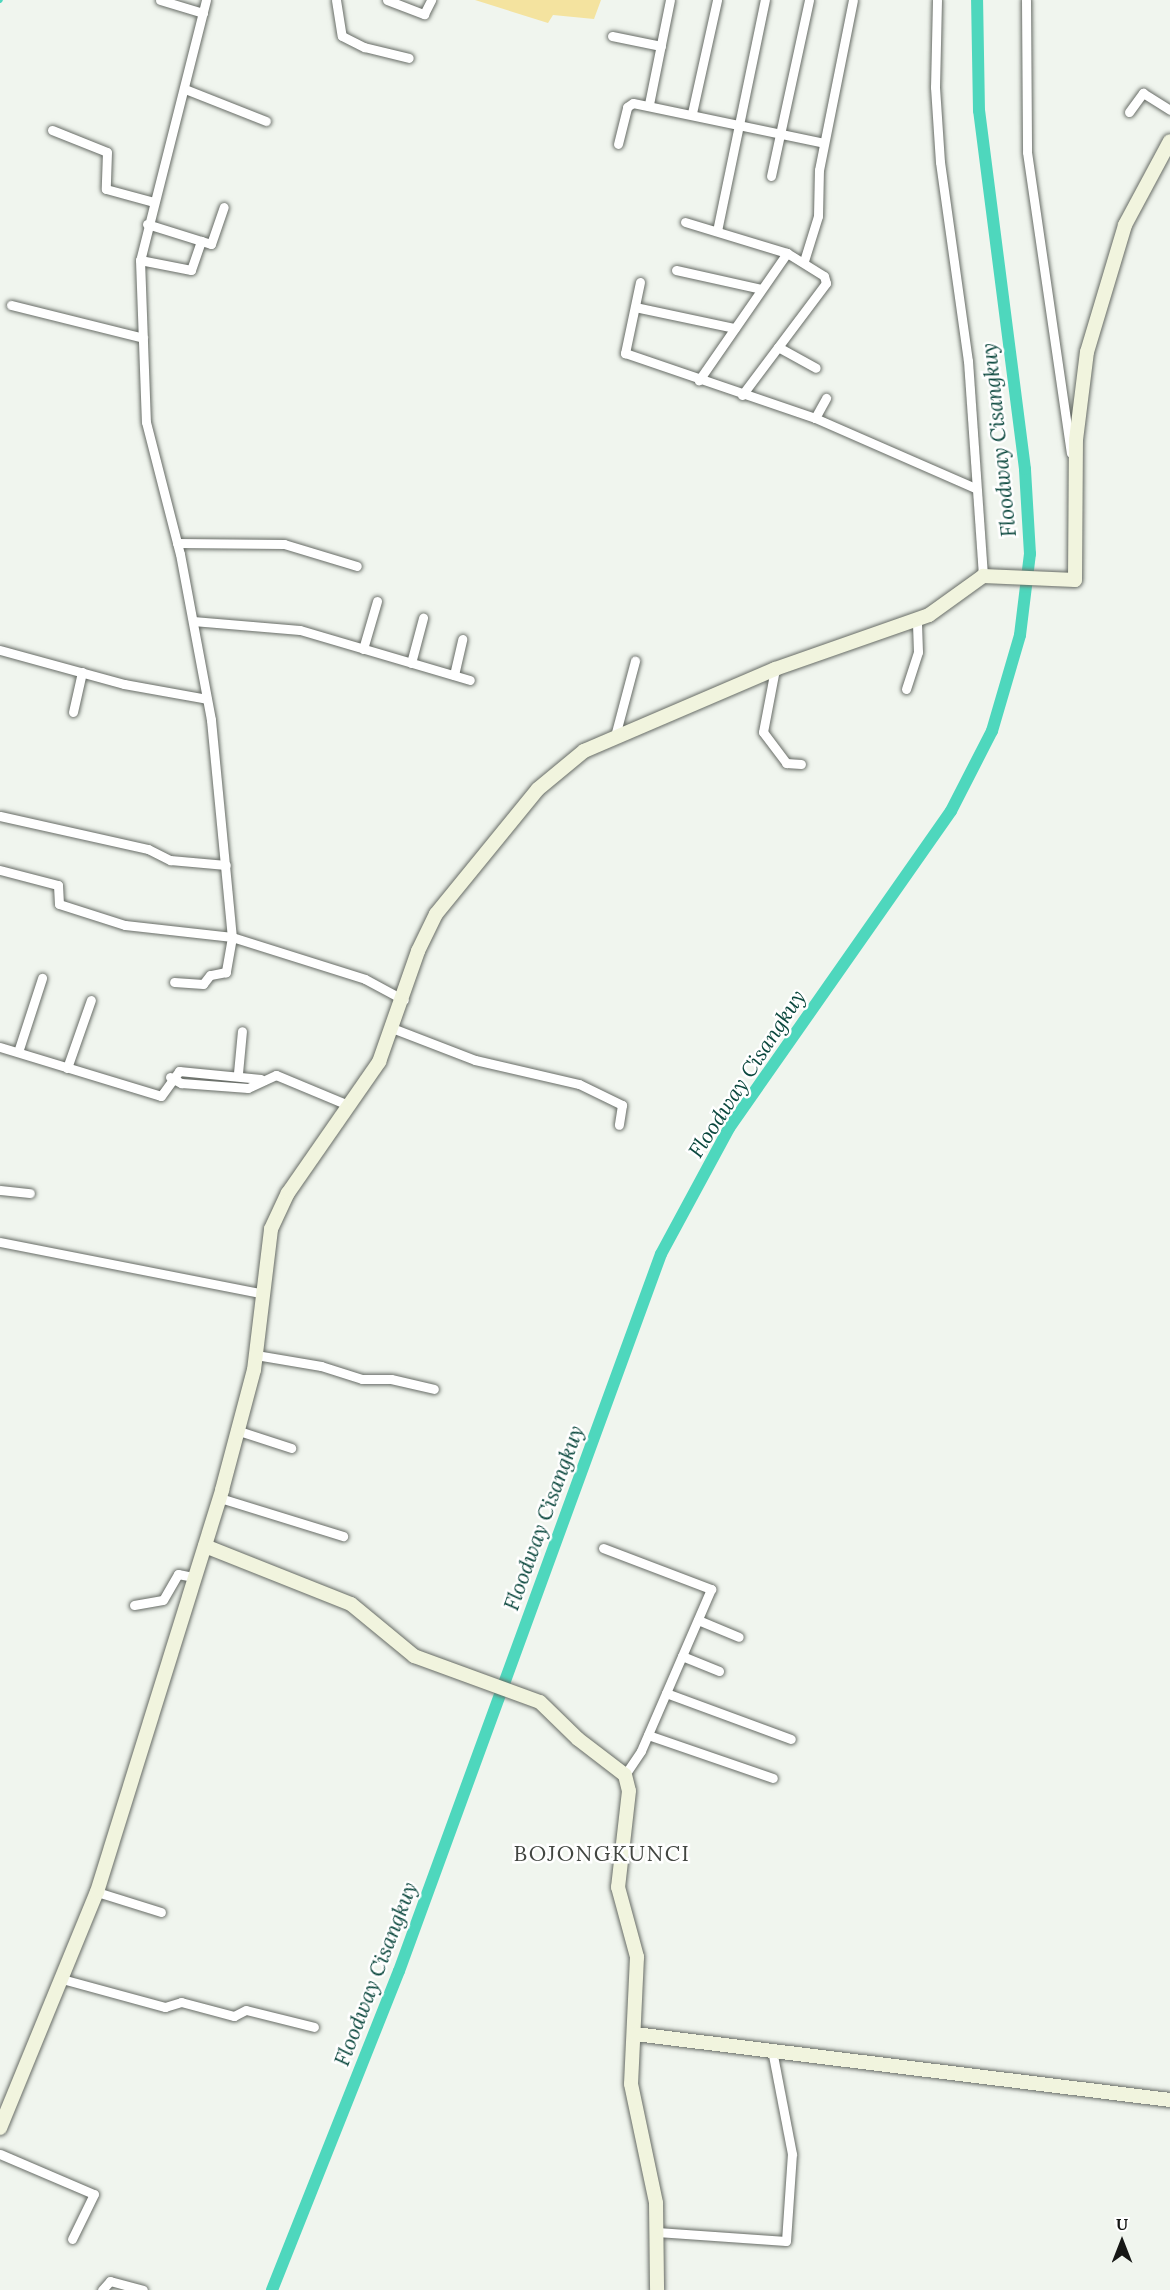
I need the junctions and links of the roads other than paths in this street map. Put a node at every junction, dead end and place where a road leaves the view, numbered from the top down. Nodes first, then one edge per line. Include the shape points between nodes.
1 (160, 0) edge
2 (206, 0) edge
3 (336, 0) edge
4 (387, 0) edge
5 (430, 0) edge
6 (670, 0) edge
7 (717, 0) edge
8 (765, 0) edge
9 (809, 0) edge
10 (853, 0) edge
11 (938, 0) edge
12 (1026, 0) edge
13 (202, 13) junction
14 (612, 36) dead end
15 (661, 46) junction
16 (409, 58) dead end
17 (185, 89) junction
18 (649, 104) junction
19 (1170, 110) edge
20 (1129, 112) dead end
21 (692, 113) junction
22 (266, 121) dead end
23 (737, 124) junction
24 (52, 130) dead end
25 (780, 134) junction
26 (1170, 141) edge
27 (824, 143) junction
28 (618, 144) dead end
29 (1165, 160) edge
30 (771, 176) dead end
31 (154, 202) junction
32 (224, 207) dead end
33 (685, 222) dead end
34 (147, 224) junction
35 (717, 231) junction
36 (201, 241) junction
37 (787, 253) junction
38 (140, 260) junction
39 (804, 261) junction
40 (676, 270) dead end
41 (640, 282) dead end
42 (761, 289) junction
43 (11, 305) dead end
44 (635, 307) junction
45 (735, 327) junction
46 (143, 338) junction
47 (778, 347) junction
48 (816, 368) dead end
49 (699, 380) junction
50 (742, 395) junction
51 (826, 398) dead end
52 (815, 418) junction
53 (1075, 475) junction
54 (975, 488) junction
55 (177, 543) junction
56 (357, 566) dead end
57 (987, 576) junction
58 (376, 601) dead end
59 (423, 618) dead end
60 (917, 620) junction
61 (193, 621) junction
62 (462, 639) dead end
63 (363, 648) junction
64 (0, 650) edge
65 (635, 661) dead end
66 (411, 663) junction
67 (775, 669) junction
68 (82, 672) junction
69 (454, 675) junction
70 (470, 680) dead end
71 (906, 689) dead end
72 (207, 699) junction
73 (73, 712) dead end
74 (615, 736) junction
75 (801, 764) dead end
76 (0, 816) edge
77 (226, 865) junction
78 (0, 870) edge
79 (232, 937) junction
80 (42, 978) dead end
81 (174, 982) dead end
82 (91, 1000) dead end
83 (404, 1000) junction
84 (392, 1028) junction
85 (242, 1031) dead end
86 (0, 1047) edge
87 (18, 1053) junction
88 (67, 1068) junction
89 (238, 1073) junction
90 (170, 1077) junction
91 (261, 1078) junction
92 (348, 1105) junction
93 (619, 1125) dead end
94 (0, 1190) edge
95 (30, 1193) dead end
96 (0, 1242) edge
97 (261, 1293) junction
98 (256, 1355) junction
99 (434, 1389) dead end
100 (239, 1431) junction
101 (291, 1448) dead end
102 (220, 1498) junction
103 (343, 1536) dead end
104 (205, 1546) junction
105 (603, 1548) dead end
106 (194, 1577) junction
107 (134, 1605) dead end
108 (698, 1620) junction
109 (739, 1637) dead end
110 (682, 1656) junction
111 (718, 1671) dead end
112 (666, 1693) junction
113 (648, 1735) junction
114 (791, 1739) dead end
115 (626, 1775) junction
116 (773, 1778) dead end
117 (97, 1892) junction
118 (161, 1911) dead end
119 (62, 1979) junction
120 (314, 2027) dead end
121 (635, 2034) junction
122 (772, 2050) junction
123 (1170, 2100) edge
124 (3, 2112) edge
125 (0, 2128) edge
126 (0, 2154) edge
127 (657, 2232) junction
128 (72, 2239) dead end
129 (102, 2290) edge
130 (143, 2290) edge
131 (657, 2290) edge

1 - 13 street
2 - 13 street
3 - 16 street via 342,36 364,47
4 - 5 street via 424,14
6 - 15 street
7 - 21 street
8 - 23 street
9 - 25 street
10 - 27 street
11 - 54 street via 935,87 940,162 968,361
12 - 53 street via 1027,152
13 - 17 street
14 - 15 street
15 - 18 street
17 - 22 street
17 - 31 street
18 - 21 street
18 - 28 street via 628,104
19 - 20 street via 1143,93
21 - 23 street
23 - 25 street
23 - 35 street
24 - 31 street via 107,152 106,189
25 - 27 street
25 - 30 street
26 - 29 street
27 - 39 street via 819,216
29 - 53 street via 1125,225 1098,306 1078,406
31 - 34 street
32 - 36 street via 215,241
33 - 35 street
34 - 36 street
34 - 38 street
35 - 37 street
36 - 38 street via 191,270
37 - 39 street
37 - 42 street
38 - 46 street
39 - 47 street via 826,282
40 - 42 street
41 - 44 street
42 - 45 street
43 - 46 street
44 - 45 street
44 - 49 street via 625,353
45 - 49 street
46 - 55 street via 148,439
47 - 48 street
47 - 50 street
49 - 50 street
50 - 52 street
51 - 52 street
52 - 54 street
53 - 57 street via 1075,580
54 - 57 street
55 - 56 street via 284,544
55 - 61 street
57 - 60 street
58 - 63 street
59 - 66 street
60 - 67 street
60 - 71 street via 918,652
61 - 63 street via 266,624
61 - 72 street
62 - 69 street
63 - 66 street
64 - 68 street
65 - 74 street
66 - 69 street
67 - 74 street
67 - 75 street via 763,732 786,763
68 - 72 street
68 - 73 street
69 - 70 street
72 - 77 street
74 - 83 street via 557,770 447,897 418,951
76 - 77 street via 148,849 170,860
77 - 79 street
78 - 79 street via 58,885 59,904 125,925
79 - 81 street via 226,972 210,975 203,984
79 - 83 street via 365,979
80 - 87 street
82 - 88 street
83 - 84 street
84 - 92 street via 379,1062
84 - 93 street via 475,1060 579,1084 622,1105
85 - 89 street
86 - 87 street
87 - 88 street
88 - 90 street via 161,1096
89 - 90 street via 182,1071
89 - 91 street
90 - 91 street via 181,1083 248,1088
91 - 92 street via 276,1075
92 - 97 street via 281,1206 271,1229
94 - 95 street
96 - 97 street
97 - 98 street
98 - 99 street via 321,1366 362,1379 391,1379
98 - 100 street
100 - 101 street
100 - 102 street
102 - 103 street
102 - 104 street
104 - 106 street
104 - 115 street via 351,1604 414,1656 540,1702 578,1739
105 - 108 street via 711,1589
106 - 107 street via 178,1574 163,1600
106 - 117 street
108 - 109 street
108 - 110 street
110 - 111 street
110 - 112 street
112 - 113 street
112 - 114 street
113 - 115 street
113 - 116 street
115 - 121 street via 629,1791 618,1887 637,1957
117 - 118 street
117 - 119 street
119 - 120 street via 165,2007 181,2002 234,2016 246,2010
119 - 124 street
121 - 122 street
121 - 127 street via 633,2101 650,2166
122 - 123 street
122 - 127 street via 792,2154 786,2241
124 - 125 street
126 - 128 street via 94,2194
127 - 131 street
129 - 130 street via 110,2281

